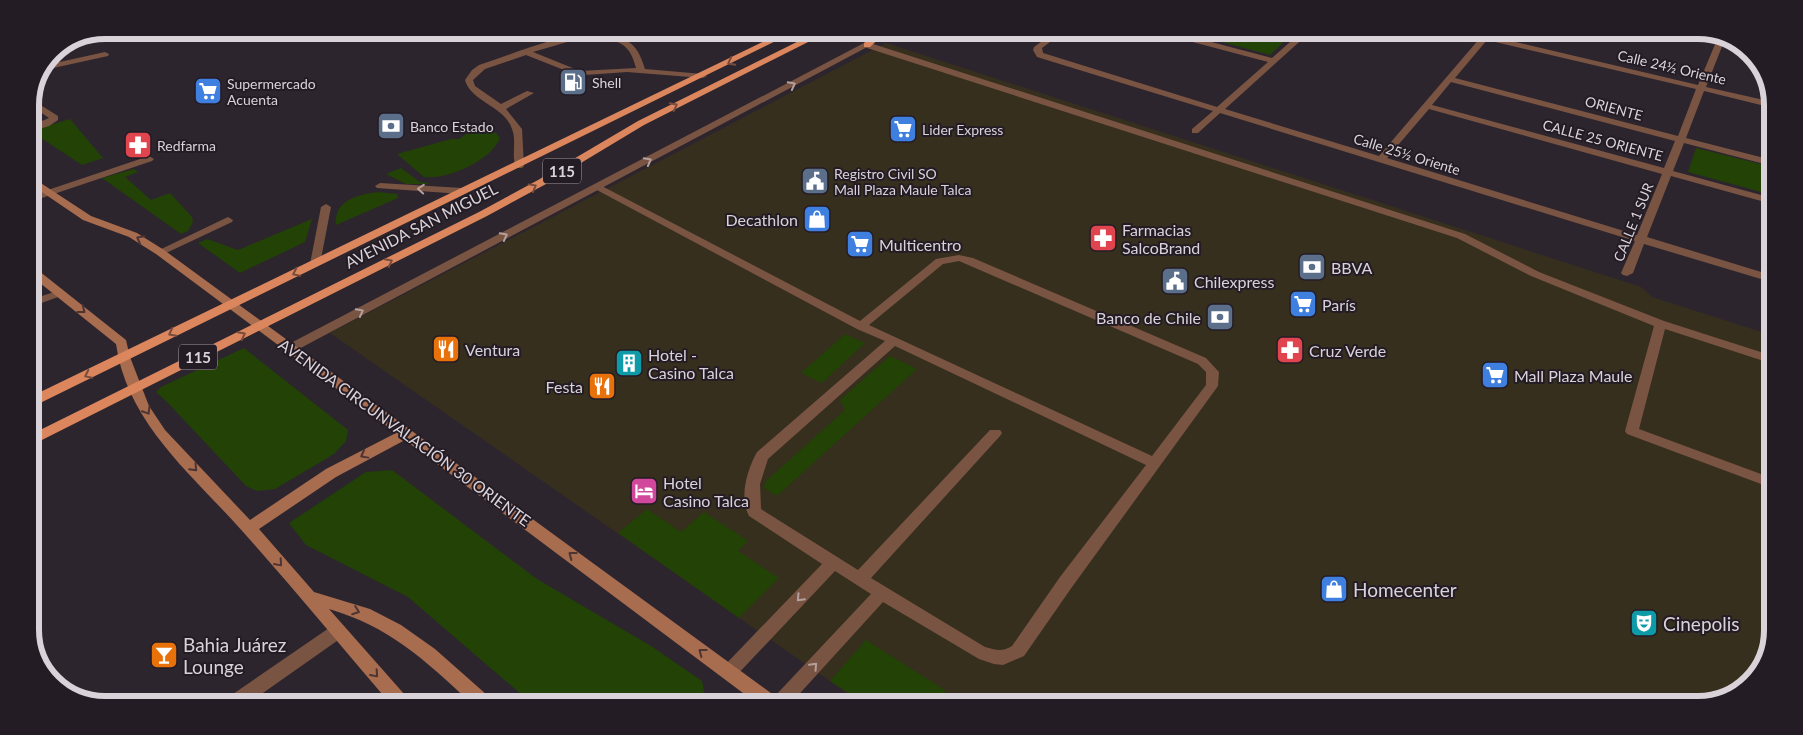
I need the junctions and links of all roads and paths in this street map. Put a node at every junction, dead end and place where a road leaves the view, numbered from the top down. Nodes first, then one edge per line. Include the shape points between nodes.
1 (570, 39) edge
2 (617, 39) edge
3 (776, 39) edge
4 (810, 39) edge
5 (874, 39) edge
6 (1049, 39) edge
7 (1193, 39) edge
8 (1298, 39) edge
9 (1479, 39) edge
10 (1494, 39) edge
11 (1720, 41) edge
12 (867, 45) junction
13 (526, 52) junction
14 (105, 54) dead end
15 (1274, 61) junction
16 (51, 67) edge
17 (641, 71) junction
18 (703, 76) junction
19 (1450, 79) junction
20 (1701, 88) junction
21 (530, 92) dead end
22 (1764, 103) edge
23 (1427, 106) junction
24 (39, 107) edge
25 (501, 108) junction
26 (1218, 111) junction
27 (39, 126) edge
28 (1195, 131) dead end
29 (1681, 139) junction
30 (148, 159) dead end
31 (1382, 160) junction
32 (1764, 161) edge
33 (519, 166) junction
34 (1668, 172) junction
35 (39, 186) edge
36 (380, 186) dead end
37 (598, 187) junction
38 (48, 192) junction
39 (462, 192) junction
40 (39, 196) edge
41 (1764, 199) edge
42 (326, 207) dead end
43 (228, 220) dead end
44 (1641, 239) junction
45 (160, 252) junction
46 (314, 264) junction
47 (1628, 273) dead end
48 (39, 276) edge
49 (1764, 277) edge
50 (60, 293) junction
51 (39, 301) edge
52 (232, 304) junction
53 (1660, 324) junction
54 (260, 325) junction
55 (861, 326) junction
56 (893, 341) junction
57 (291, 348) junction
58 (1764, 357) edge
59 (124, 358) junction
60 (136, 388) junction
61 (39, 397) edge
62 (407, 432) junction
63 (994, 433) dead end
64 (39, 436) edge
65 (1155, 463) junction
66 (1764, 480) edge
67 (249, 528) junction
68 (833, 563) junction
69 (861, 578) junction
70 (882, 592) junction
71 (309, 598) junction
72 (338, 631) junction
73 (729, 672) junction
74 (244, 696) edge
75 (395, 696) edge
76 (475, 696) edge
77 (761, 696) edge
78 (787, 696) edge

1 - 13 street
2 - 17 street via 636,52
3 -> 18 highway, AVENIDA SAN MIGUEL / 115
54 -> 4 highway, AVENIDA SAN MIGUEL / 115 via 514,198 649,118
5 - 12 highway
6 - 26 street, Calle 25½ Oriente via 1038,47 1037,52 1048,59
7 - 15 street
8 - 15 street
9 - 19 street
10 - 20 street, Calle 24½ Oriente
11 - 20 street, CALLE 1 SUR
37 -> 12 street
12 - 53 street via 1461,236 1535,274
13 - 17 street via 574,73
13 - 25 street via 482,67 471,77 471,87
14 - 16 street
15 - 26 street
17 - 18 street
18 - 33 highway, AVENIDA SAN MIGUEL / 115 via 606,120
19 - 23 street
19 - 29 street, ORIENTE
20 - 22 street, Calle 24½ Oriente
20 - 29 street, CALLE 1 SUR
21 - 25 street
23 - 31 street
23 - 34 street, CALLE 25 ORIENTE
24 - 27 street via 55,118
25 - 33 street via 517,129
26 - 28 street
26 - 31 street, Calle 25½ Oriente
29 - 32 street, ORIENTE
29 - 34 street, CALLE 1 SUR
30 - 38 street
31 - 44 street, Calle 25½ Oriente
33 - 39 highway, AVENIDA SAN MIGUEL / 115
34 - 41 street, CALLE 25 ORIENTE
34 - 44 street, CALLE 1 SUR
35 - 38 main road, AVENIDA CIRCUNVALACIÓN 30 ORIENTE
39 -> 36 street
37 - 55 street
57 -> 37 street
38 - 40 street
45 -> 38 main road, AVENIDA CIRCUNVALACIÓN 30 ORIENTE via 133,235 87,218
39 - 46 highway, AVENIDA SAN MIGUEL / 115
42 - 46 street
43 - 45 street
44 - 47 street, CALLE 1 SUR
44 - 49 street, Calle 25½ Oriente
45 - 52 main road, AVENIDA CIRCUNVALACIÓN 30 ORIENTE
46 -> 52 highway, AVENIDA SAN MIGUEL / 115
48 - 50 main road
50 - 51 street
50 -> 59 main road via 122,344
52 - 54 main road, AVENIDA CIRCUNVALACIÓN 30 ORIENTE
52 -> 59 highway, AVENIDA SAN MIGUEL / 115
53 - 58 street
53 - 66 street via 1632,431
54 - 57 main road, AVENIDA CIRCUNVALACIÓN 30 ORIENTE
60 -> 54 highway, AVENIDA SAN MIGUEL / 115
55 - 56 street
55 - 65 street via 940,261 959,258 1202,361 1211,368 1215,377 1212,386
56 - 65 street
56 - 68 street via 762,456 755,470 750,499 754,512
57 - 62 main road, AVENIDA CIRCUNVALACIÓN 30 ORIENTE
59 - 60 main road
59 -> 61 highway, AVENIDA SAN MIGUEL / 115
60 - 64 highway, AVENIDA SAN MIGUEL / 115
60 -> 67 main road via 160,433
62 -> 67 main road via 331,474
73 -> 62 main road, AVENIDA CIRCUNVALACIÓN 30 ORIENTE
63 - 69 street
65 - 70 street via 1018,651 1010,657 996,659 979,652
67 -> 71 main road
68 - 69 street
68 -> 73 street
69 - 70 street
78 -> 70 street
71 - 72 main road
71 -> 76 main road via 362,613 394,629 423,649
72 - 74 street
72 -> 75 main road
73 - 77 main road, AVENIDA CIRCUNVALACIÓN 30 ORIENTE

